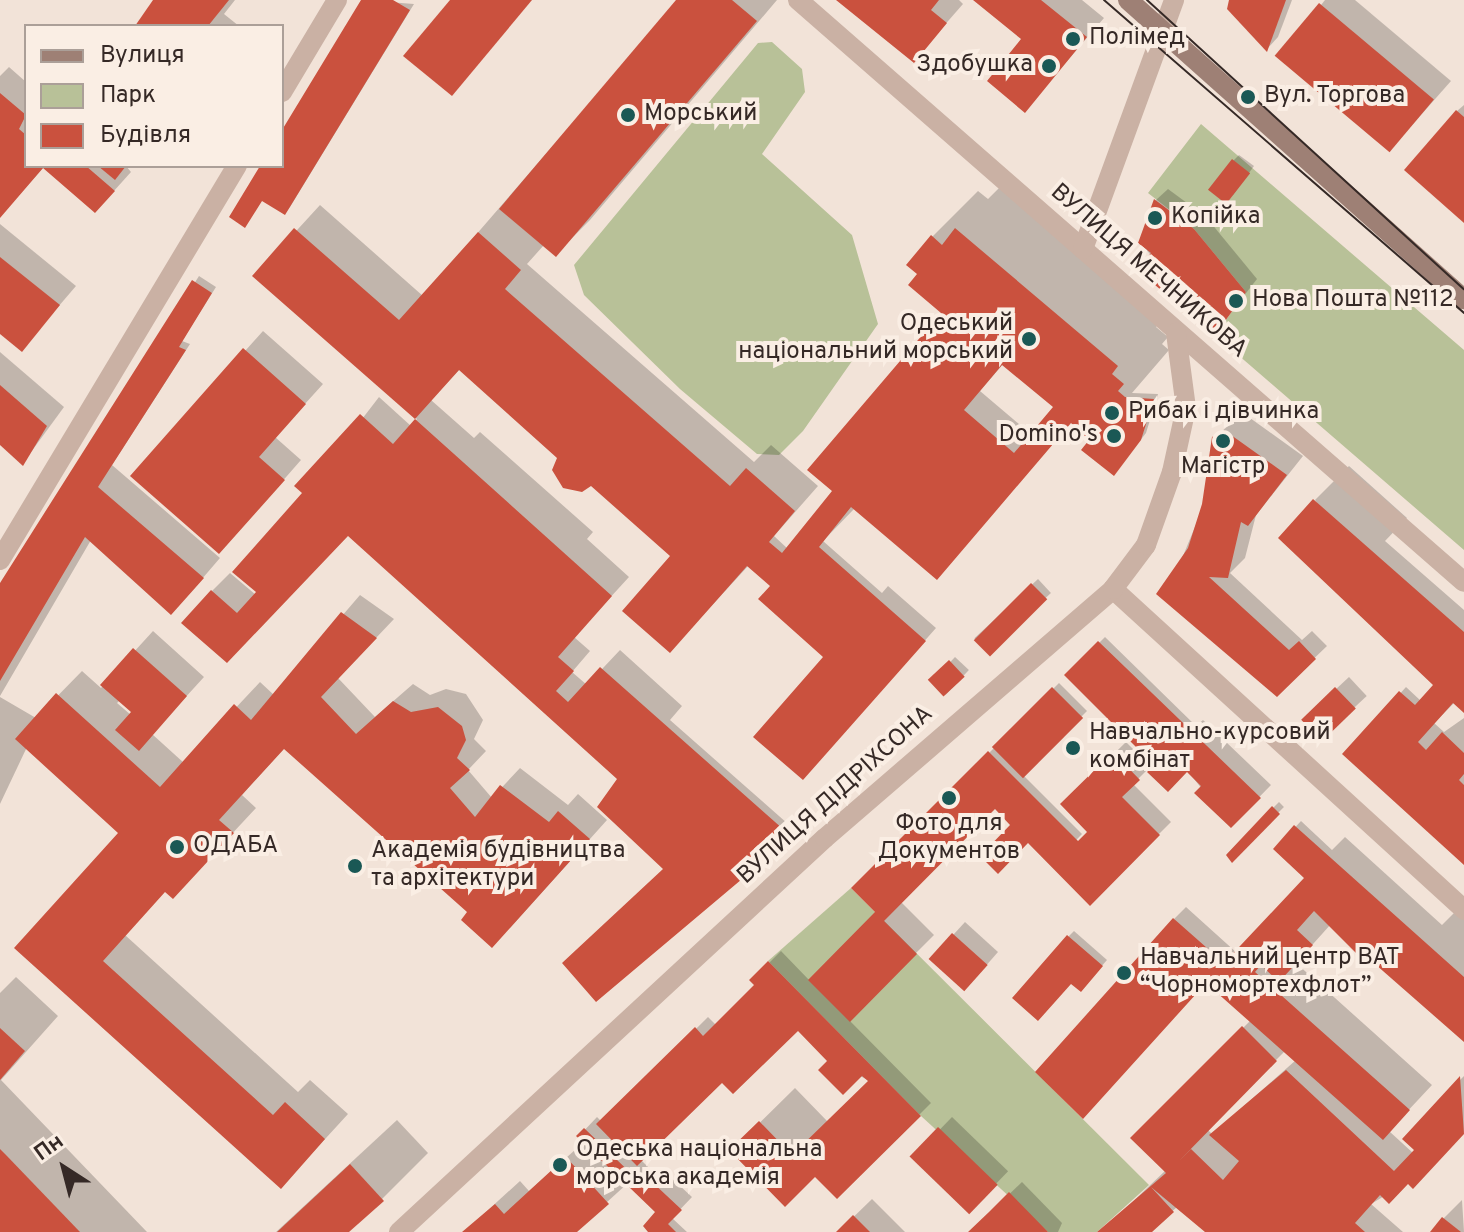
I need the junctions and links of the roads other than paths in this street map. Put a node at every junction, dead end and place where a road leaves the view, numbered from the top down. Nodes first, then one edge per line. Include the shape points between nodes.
1 (337, 0) edge
2 (798, 0) edge
3 (1128, 0) edge
4 (1174, 0) edge
5 (1164, 34) junction
6 (284, 89) edge
7 (236, 168) edge
8 (1083, 249) junction
9 (1464, 299) edge
10 (1176, 333) junction
11 (0, 560) edge
12 (1464, 582) edge
13 (1113, 589) junction
14 (1464, 910) edge
15 (399, 1232) edge

1 - 6 street
2 - 8 street, ВУЛИЦЯ МЕЧНИКОВА
3 - 5 main road
4 - 5 street
5 - 8 street
5 - 9 main road
7 - 11 street
8 - 10 street, ВУЛИЦЯ МЕЧНИКОВА
10 - 12 street, ВУЛИЦЯ МЕЧНИКОВА
10 - 13 street, ВУЛИЦЯ ДІДРІХСОНА via 1186,408 1172,472 1146,545
13 - 14 street
13 - 15 street, ВУЛИЦЯ ДІДРІХСОНА via 825,838

